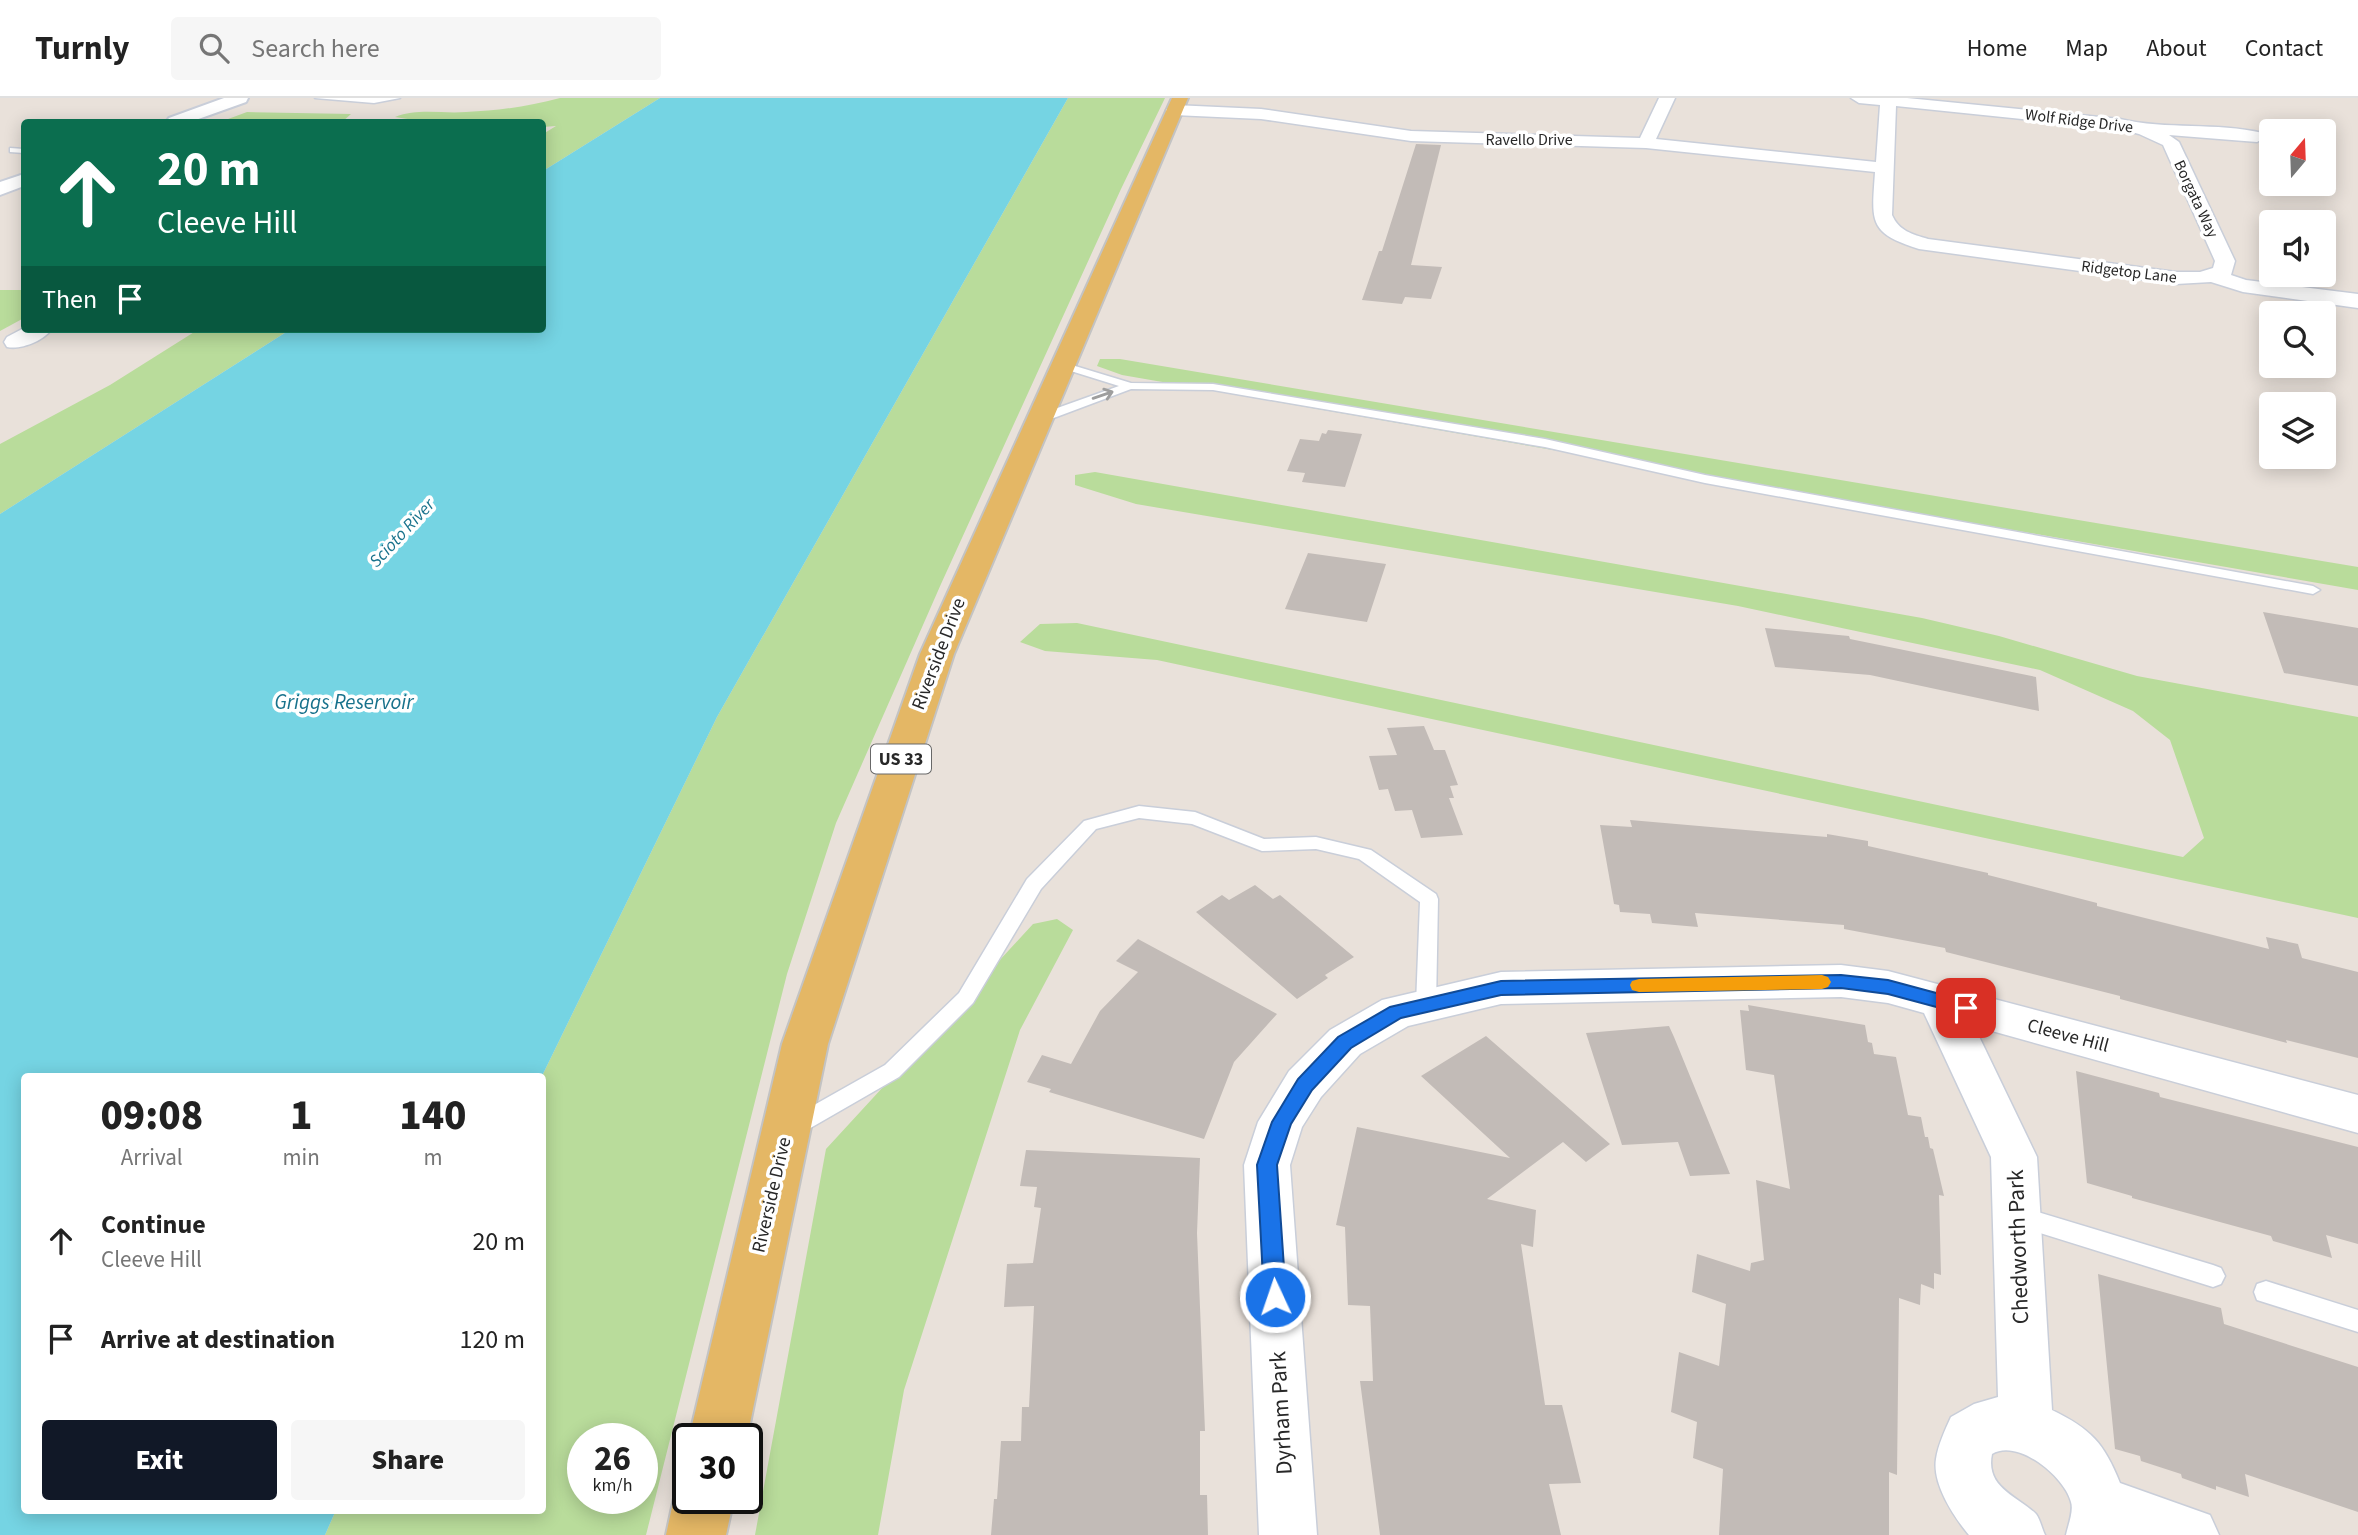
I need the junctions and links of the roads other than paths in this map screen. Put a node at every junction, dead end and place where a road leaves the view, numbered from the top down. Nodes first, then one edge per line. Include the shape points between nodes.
1 (240, 98) edge
2 (320, 98) edge
3 (396, 98) edge
4 (1667, 98) edge
5 (1859, 98) edge
6 (1888, 101) junction
7 (1177, 104) edge
8 (184, 119) edge
9 (2146, 130) junction
10 (2257, 137) dead end
11 (1646, 143) junction
12 (13, 150) dead end
13 (21, 151) edge
14 (1884, 168) junction
15 (21, 181) edge
16 (0, 189) edge
17 (2211, 275) junction
18 (2358, 301) edge
19 (33, 333) edge
20 (15, 342) dead end
21 (1062, 365) junction
22 (1130, 386) junction
23 (1038, 419) junction
24 (2313, 590) dead end
25 (1940, 1001) junction
26 (1426, 1005) junction
27 (2358, 1114) edge
28 (786, 1132) junction
29 (1267, 1165) joint
30 (2017, 1216) junction
31 (2213, 1276) dead end
32 (2266, 1292) dead end
33 (2358, 1321) edge
34 (721, 1423) edge
35 (2026, 1426) junction
36 (701, 1514) edge
37 (2098, 1520) edge
38 (696, 1535) edge
39 (1288, 1535) edge
40 (2015, 1535) edge
41 (2190, 1535) edge

1 - 8 main road
2 - 3 lane
4 - 11 street
5 - 6 street, Wolf Ridge Drive
6 - 9 street, Wolf Ridge Drive
6 - 14 street
7 - 11 street, Ravello Drive via 1431,138
7 - 21 main road, Riverside Drive / US 33
9 - 10 street, Wolf Ridge Drive
9 - 17 street, Borgata Way via 2170,142 2225,261 2222,272
11 - 14 street, Ravello Drive
12 - 13 lane
14 - 17 street, Ridgetop Lane via 1882,215 1900,237 1951,251 2176,278
15 - 16 main road
17 - 18 street, Ridgetop Lane via 2243,286
19 - 20 street
21 - 22 lane
21 - 23 main road, Riverside Drive / US 33
23 -> 22 lane
22 - 24 lane via 1213,387 1545,443 1704,479
23 - 28 main road, Riverside Drive / US 33 via 937,654 805,1044
25 - 26 street, Cleeve Hill via 1841,981 1501,988
25 - 27 street, Cleeve Hill
25 - 30 street, Chedworth Park via 2014,1157
26 - 28 lane via 1429,899 1365,854 1316,843 1262,845 1195,818 1139,812 1090,824 1034,884 966,998 892,1071
26 - 29 street, Cleeve Hill via 1396,1012 1345,1042 1305,1084 1287,1112
28 - 34 main road, Riverside Drive / US 33
29 - 39 street, Dyrham Park
30 - 31 lane
30 - 35 street, Chedworth Park
32 - 33 lane
35 - 37 street via 2060,1443 2088,1472
35 - 40 street via 1993,1423 1970,1436 1963,1463 1974,1497 2002,1528
36 - 38 main road
37 - 41 street

